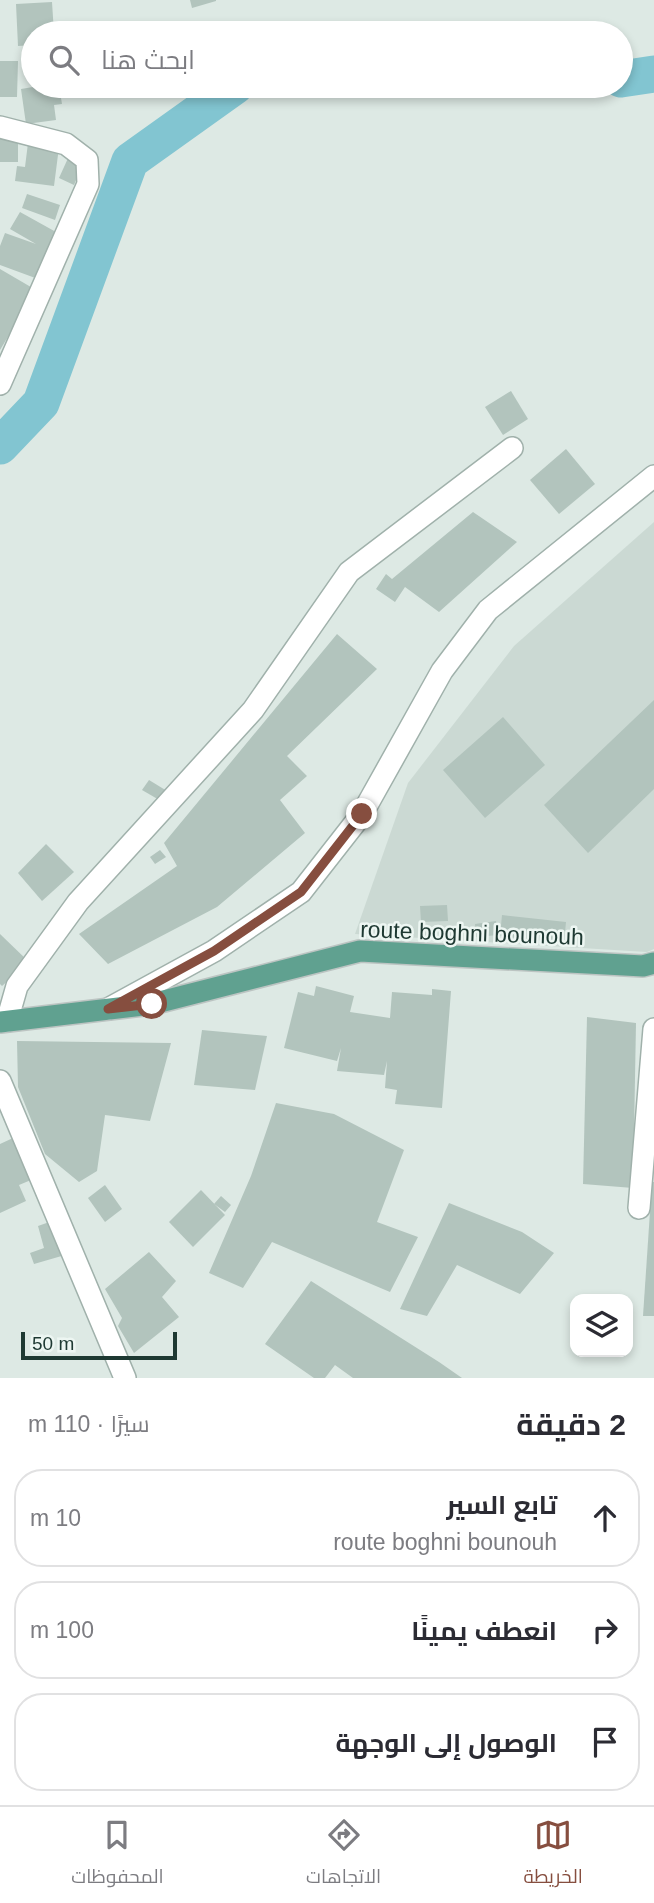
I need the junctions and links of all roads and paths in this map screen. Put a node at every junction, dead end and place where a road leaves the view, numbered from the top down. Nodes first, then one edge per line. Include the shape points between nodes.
1 (0, 127) edge
2 (0, 384) edge
3 (512, 448) dead end
4 (654, 476) edge
5 (654, 963) edge
6 (108, 1009) junction
7 (3, 1022) edge
8 (654, 1029) edge
9 (0, 1081) edge
10 (639, 1209) dead end
11 (125, 1378) edge

1 - 2 street via 66,144 87,160 89,184
3 - 7 street via 349,572 253,710 78,902 17,986
4 - 6 street via 488,610 442,671 362,814 301,892 214,951
5 - 6 main road, route boghni bounouh via 360,951 152,1004
6 - 7 main road, route boghni bounouh
8 - 10 street
9 - 11 street

